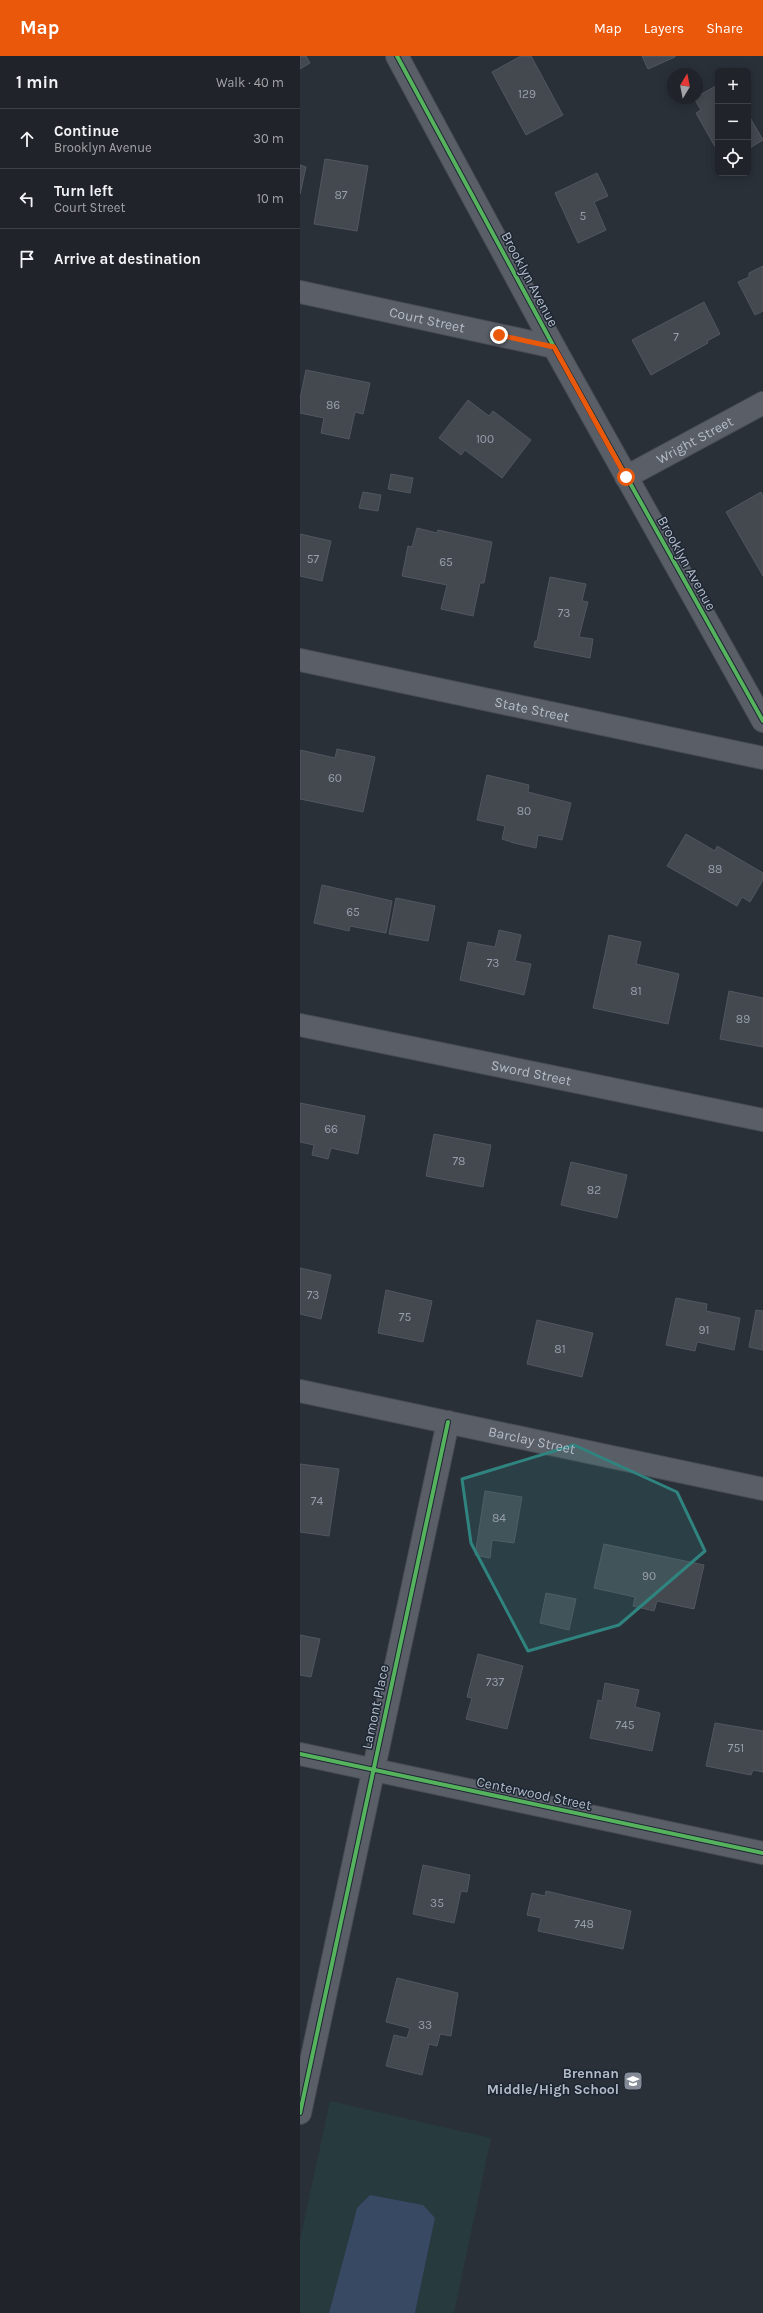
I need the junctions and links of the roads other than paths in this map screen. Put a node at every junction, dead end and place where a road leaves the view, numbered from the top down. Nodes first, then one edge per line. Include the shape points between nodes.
1 (397, 56) edge
2 (300, 292) edge
3 (554, 347) junction
4 (763, 403) edge
5 (626, 477) junction
6 (300, 660) edge
7 (763, 721) edge
8 (763, 758) edge
9 (300, 1025) edge
10 (763, 1120) edge
11 (300, 1391) edge
12 (448, 1422) junction
13 (763, 1489) edge
14 (300, 1754) edge
15 (373, 1770) junction
16 (763, 1853) edge
17 (300, 2113) edge

1 - 3 street, Brooklyn Avenue
2 - 3 street, Court Street
3 - 5 street, Brooklyn Avenue
4 - 5 street, Wright Street
5 - 7 street, Brooklyn Avenue
6 - 8 street, State Street
9 - 10 street, Sword Street
11 - 12 street, Barclay Street
12 - 13 street, Barclay Street
12 - 15 street, Lamont Place
14 - 15 street, Centerwood Street
15 - 16 street, Centerwood Street
15 - 17 street, Lamont Place

